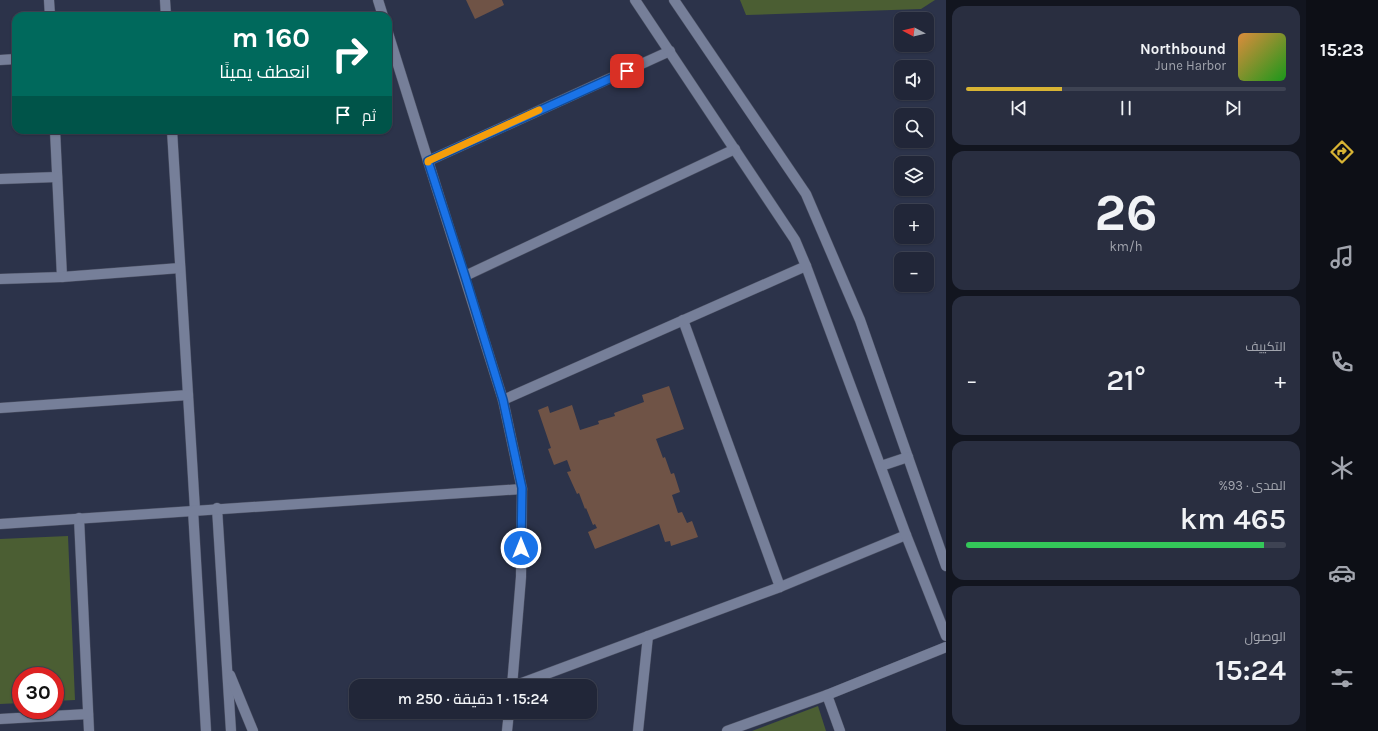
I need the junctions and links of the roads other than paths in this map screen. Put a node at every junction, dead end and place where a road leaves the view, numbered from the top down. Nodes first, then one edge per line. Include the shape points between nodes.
1 (50, 0) edge
2 (165, 0) edge
3 (378, 0) edge
4 (635, 0) edge
5 (674, 0) edge
6 (50, 12) edge
7 (166, 12) edge
8 (382, 12) edge
9 (392, 45) edge
10 (670, 51) junction
11 (12, 59) edge
12 (0, 60) edge
13 (55, 134) edge
14 (172, 134) edge
15 (735, 148) junction
16 (428, 161) junction
17 (57, 177) junction
18 (0, 179) edge
19 (806, 266) junction
20 (180, 268) junction
21 (465, 276) junction
22 (62, 277) junction
23 (0, 280) edge
24 (683, 320) junction
25 (188, 395) junction
26 (503, 400) junction
27 (0, 408) edge
28 (908, 457) junction
29 (881, 466) junction
30 (522, 488) junction
31 (218, 508) junction
32 (194, 510) junction
33 (79, 518) junction
34 (0, 524) edge
35 (906, 535) junction
36 (946, 566) edge
37 (780, 587) junction
38 (648, 636) junction
39 (946, 636) edge
40 (946, 647) edge
41 (227, 668) junction
42 (514, 679) edge
43 (532, 679) edge
44 (827, 695) junction
45 (88, 714) junction
46 (0, 719) edge
47 (509, 719) edge
48 (89, 731) edge
49 (206, 731) edge
50 (231, 731) edge
51 (252, 731) edge
52 (508, 731) edge
53 (638, 731) edge
54 (727, 731) edge
55 (840, 731) edge

1 - 6 street
2 - 7 street
3 - 8 street
4 - 10 street
5 - 28 street via 806,194 860,320
9 - 16 street
10 - 15 street
10 - 16 street
11 - 12 street
13 - 17 street
14 - 20 street
15 - 19 street via 795,240
15 - 21 street
16 - 21 street
17 - 18 street
17 - 22 street
19 - 24 street
19 - 29 street
20 - 22 street
20 - 25 street
21 - 26 street
22 - 23 street
24 - 26 street
24 - 37 street
25 - 27 street
25 - 32 street
26 - 30 street
28 - 29 street
28 - 36 street
29 - 35 street
30 - 31 street
30 - 42 street via 521,577
31 - 32 street
31 - 41 street
32 - 33 street
32 - 49 street
33 - 34 street
33 - 45 street
35 - 37 street
35 - 39 street
37 - 38 street
38 - 43 street
38 - 53 street
40 - 44 street
41 - 50 street
41 - 51 street
44 - 54 street
44 - 55 street
45 - 46 street
45 - 48 street
47 - 52 street

